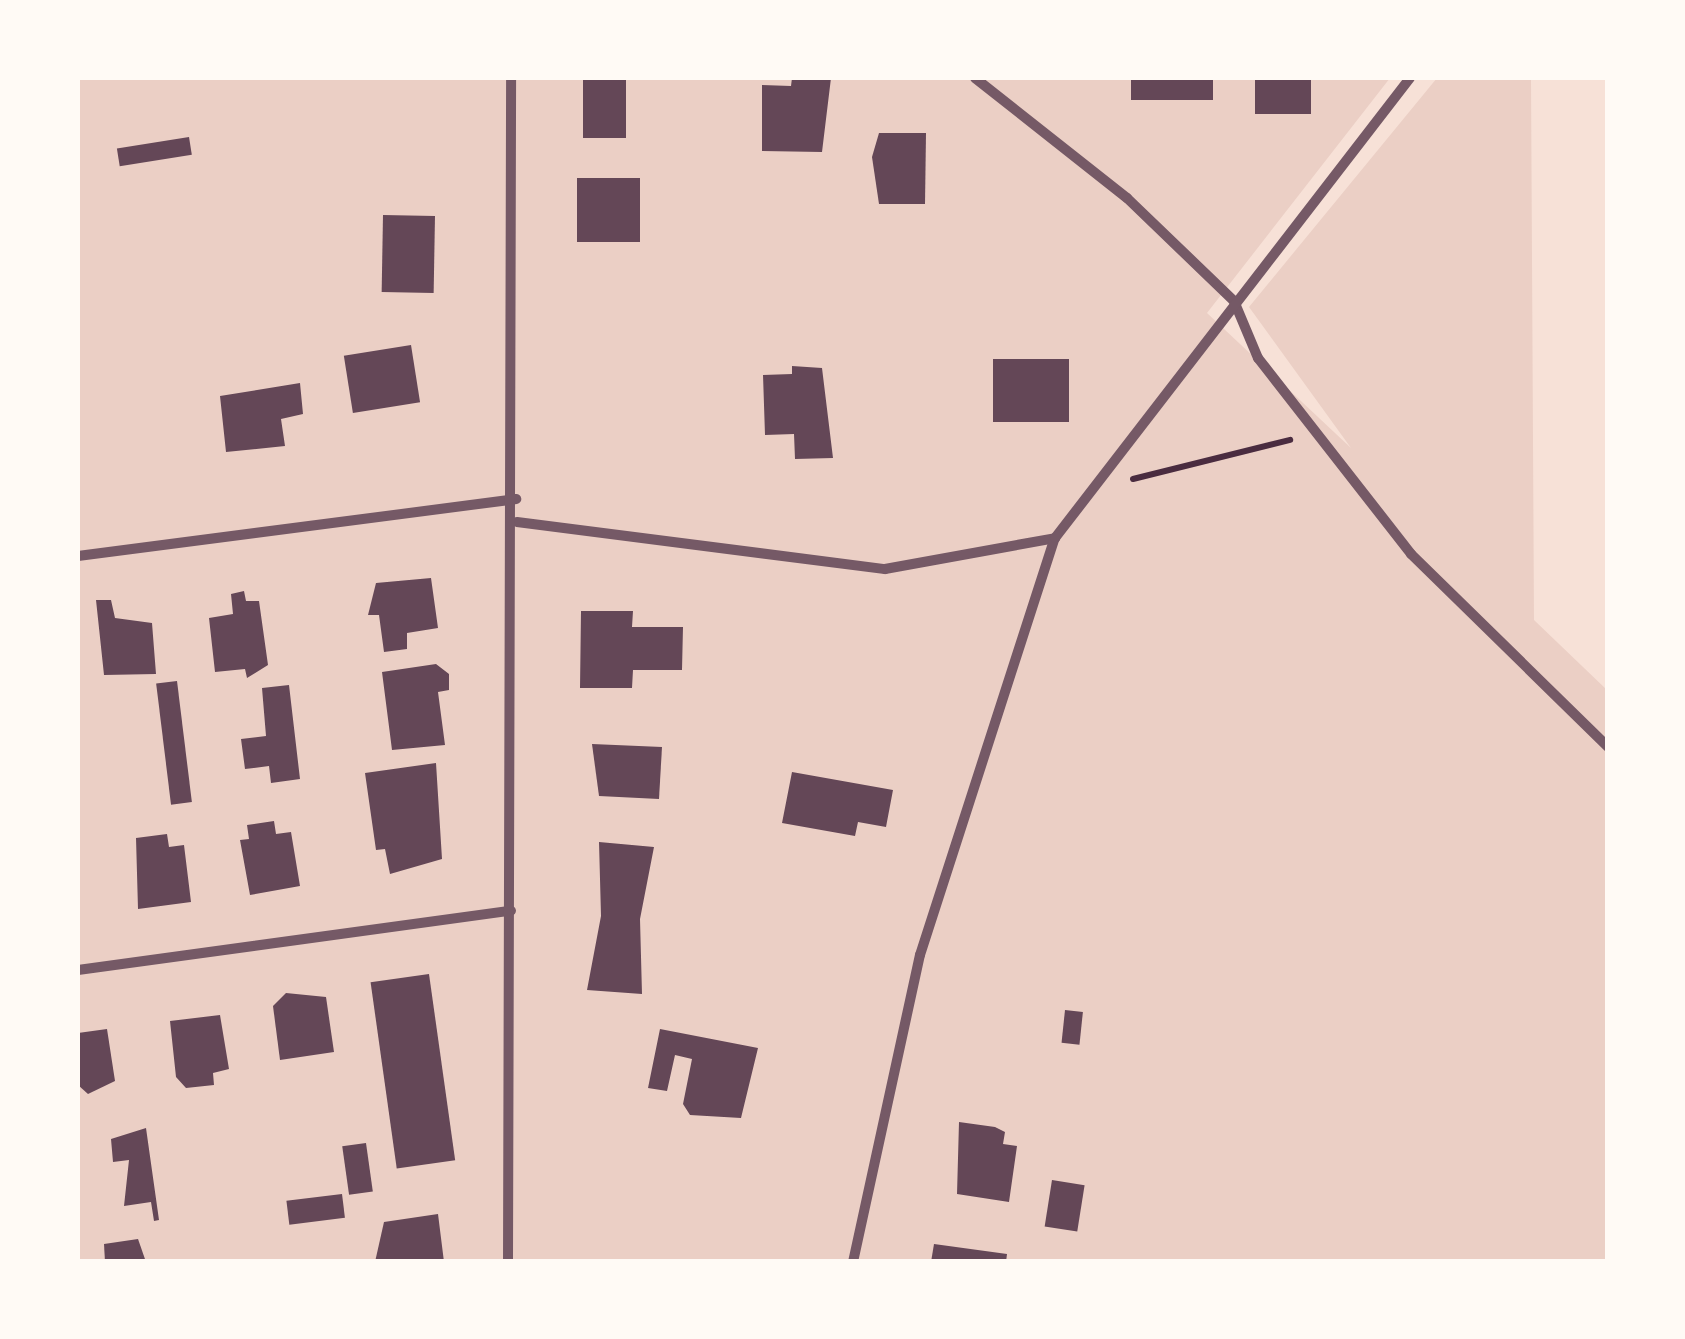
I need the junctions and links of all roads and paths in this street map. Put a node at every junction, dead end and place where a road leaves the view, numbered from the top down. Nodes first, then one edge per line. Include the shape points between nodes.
1 (511, 78) edge
2 (975, 78) edge
3 (1410, 78) edge
4 (1234, 301) junction
5 (1322, 440) junction
6 (1088, 492) junction
7 (516, 498) junction
8 (516, 522) junction
9 (1055, 538) junction
10 (78, 556) edge
11 (1608, 748) edge
12 (511, 911) junction
13 (78, 970) edge
14 (508, 1262) edge
15 (853, 1262) edge

1 - 7 street
2 - 4 street via 1128,198
3 - 4 street
4 - 5 street via 1258,358
4 - 6 street
5 - 6 path via 1244,447
5 - 11 street via 1411,554
6 - 9 street
7 - 8 street
7 - 10 street
8 - 9 street via 885,569
8 - 12 street
9 - 15 street via 920,956
12 - 13 street
12 - 14 street

